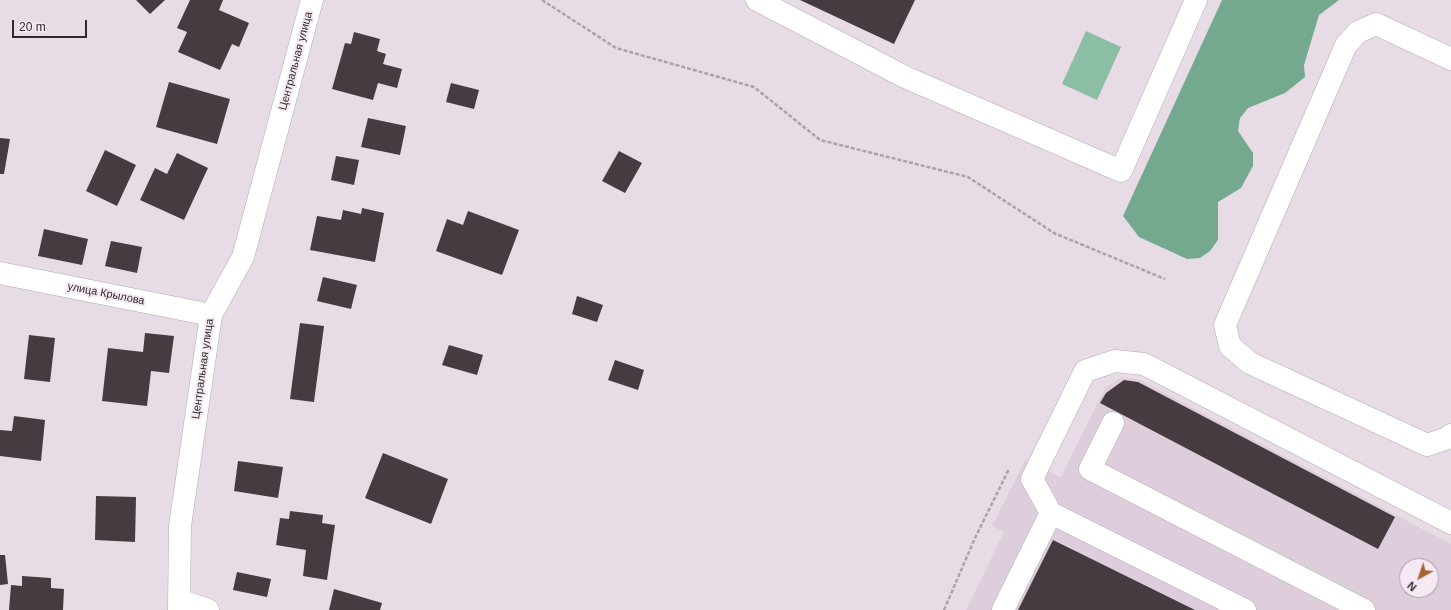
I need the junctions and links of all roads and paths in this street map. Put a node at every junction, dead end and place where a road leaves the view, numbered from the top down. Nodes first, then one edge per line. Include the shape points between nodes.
1 (312, 0) edge
2 (542, 0) edge
3 (757, 0) edge
4 (1196, 0) edge
5 (1451, 59) edge
6 (0, 273) edge
7 (1165, 279) dead end
8 (211, 315) junction
9 (1113, 423) dead end
10 (1451, 435) edge
11 (1011, 464) dead end
12 (1050, 513) junction
13 (1451, 523) edge
14 (179, 605) edge
15 (208, 610) edge
16 (944, 610) edge
17 (1003, 610) edge
18 (1245, 610) edge
19 (1364, 610) edge

1 - 8 street, Центральная улица via 243,257
2 - 7 path via 616,48 754,87 820,140 968,177 1054,233
3 - 4 street via 905,77 1121,171
5 - 10 street via 1376,24 1358,32 1346,45 1225,324 1230,346 1250,363 1427,445
6 - 8 street, улица Крылова
8 - 14 street, Центральная улица via 180,526
9 - 19 street via 1090,469
11 - 16 path
12 - 13 street via 1032,479 1086,371 1115,361 1144,364
12 - 17 street
12 - 18 street
14 - 15 street

